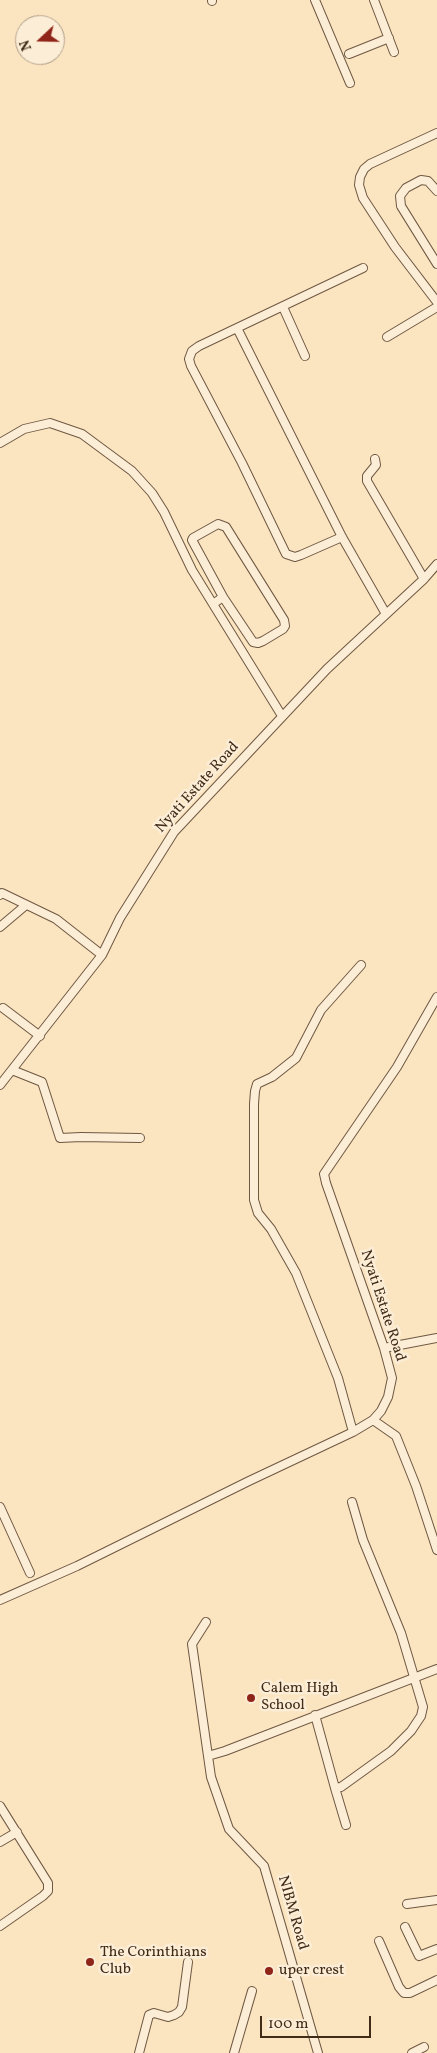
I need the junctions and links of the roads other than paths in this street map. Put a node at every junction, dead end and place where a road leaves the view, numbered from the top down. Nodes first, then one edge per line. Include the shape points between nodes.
1 (315, 0) edge
2 (374, 0) edge
3 (389, 38) junction
4 (394, 52) dead end
5 (348, 54) dead end
6 (350, 83) dead end
7 (437, 133) edge
8 (437, 191) edge
9 (437, 264) edge
10 (363, 268) dead end
11 (437, 302) edge
12 (283, 306) junction
13 (437, 307) edge
14 (237, 328) junction
15 (387, 337) dead end
16 (305, 356) dead end
17 (0, 443) edge
18 (375, 459) dead end
19 (342, 537) junction
20 (437, 564) edge
21 (424, 578) junction
22 (223, 596) junction
23 (213, 604) junction
24 (386, 614) junction
25 (282, 716) junction
26 (0, 895) edge
27 (26, 905) junction
28 (0, 927) edge
29 (102, 955) junction
30 (361, 964) dead end
31 (437, 997) edge
32 (3, 1008) dead end
33 (40, 1036) junction
34 (12, 1070) junction
35 (0, 1085) edge
36 (140, 1138) dead end
37 (437, 1338) edge
38 (384, 1348) junction
39 (374, 1420) junction
40 (353, 1432) junction
41 (352, 1502) dead end
42 (0, 1507) edge
43 (437, 1550) edge
44 (30, 1573) dead end
45 (0, 1600) edge
46 (206, 1622) dead end
47 (437, 1669) edge
48 (413, 1678) junction
49 (315, 1715) junction
50 (208, 1756) junction
51 (335, 1788) junction
52 (0, 1806) edge
53 (346, 1825) dead end
54 (17, 1832) junction
55 (0, 1842) edge
56 (437, 1900) edge
57 (406, 1904) dead end
58 (0, 1926) edge
59 (404, 1927) dead end
60 (379, 1941) dead end
61 (437, 1949) edge
62 (188, 1962) dead end
63 (437, 1980) edge
64 (252, 1991) dead end
65 (424, 2047) dead end
66 (139, 2053) edge
67 (234, 2053) edge
68 (318, 2053) edge
69 (412, 2053) edge

1 - 6 street
2 - 3 street
3 - 4 street
3 - 5 street
7 - 11 street via 370,164 364,169 359,185 394,247
8 - 9 street via 428,181 421,180 406,188 400,196 401,206
10 - 12 street
12 - 14 street
12 - 16 street
13 - 15 street
14 - 19 street
14 - 19 street via 195,348 189,363 242,463 282,549 295,557
17 - 23 street via 24,430 50,423 82,434 132,471 164,512 192,570
18 - 21 street via 376,465 367,481
19 - 24 street
20 - 21 street, Nyati Estate Road
21 - 24 street, Nyati Estate Road
22 - 22 street via 192,540 218,524 226,527 284,620 283,630 263,641 253,642
22 - 23 street
23 - 25 street
24 - 25 street, Nyati Estate Road via 327,668
25 - 29 street, Nyati Estate Road via 174,832 120,918
26 - 27 street via 2,893
27 - 28 street
27 - 29 street via 56,919
29 - 33 street, Nyati Estate Road
30 - 40 street via 321,1010 296,1058 257,1084 254,1104 254,1200 258,1213 296,1272 338,1378
31 - 38 street, Nyati Estate Road via 397,1067 324,1174
32 - 33 street
33 - 34 street, Nyati Estate Road
34 - 35 street, Nyati Estate Road
34 - 36 street via 42,1082 60,1138
37 - 38 street
38 - 39 street, Nyati Estate Road via 392,1378 388,1397
39 - 40 street, Nyati Estate Road
39 - 43 street via 396,1436
40 - 45 street, Nyati Estate Road
41 - 48 street via 366,1547 401,1632
42 - 44 street
46 - 50 street via 192,1644
47 - 48 street
48 - 49 street
48 - 51 street via 423,1707 411,1731 357,1776
49 - 50 street
49 - 51 street
50 - 68 street, NIBM Road via 213,1786 229,1829 264,1866
51 - 53 street
52 - 54 street
54 - 55 street
54 - 58 street via 48,1883 48,1891
56 - 57 street
59 - 61 street via 418,1956
60 - 63 street via 404,1993
62 - 66 street via 182,2007 174,2015 149,2015
64 - 67 street
65 - 69 street

